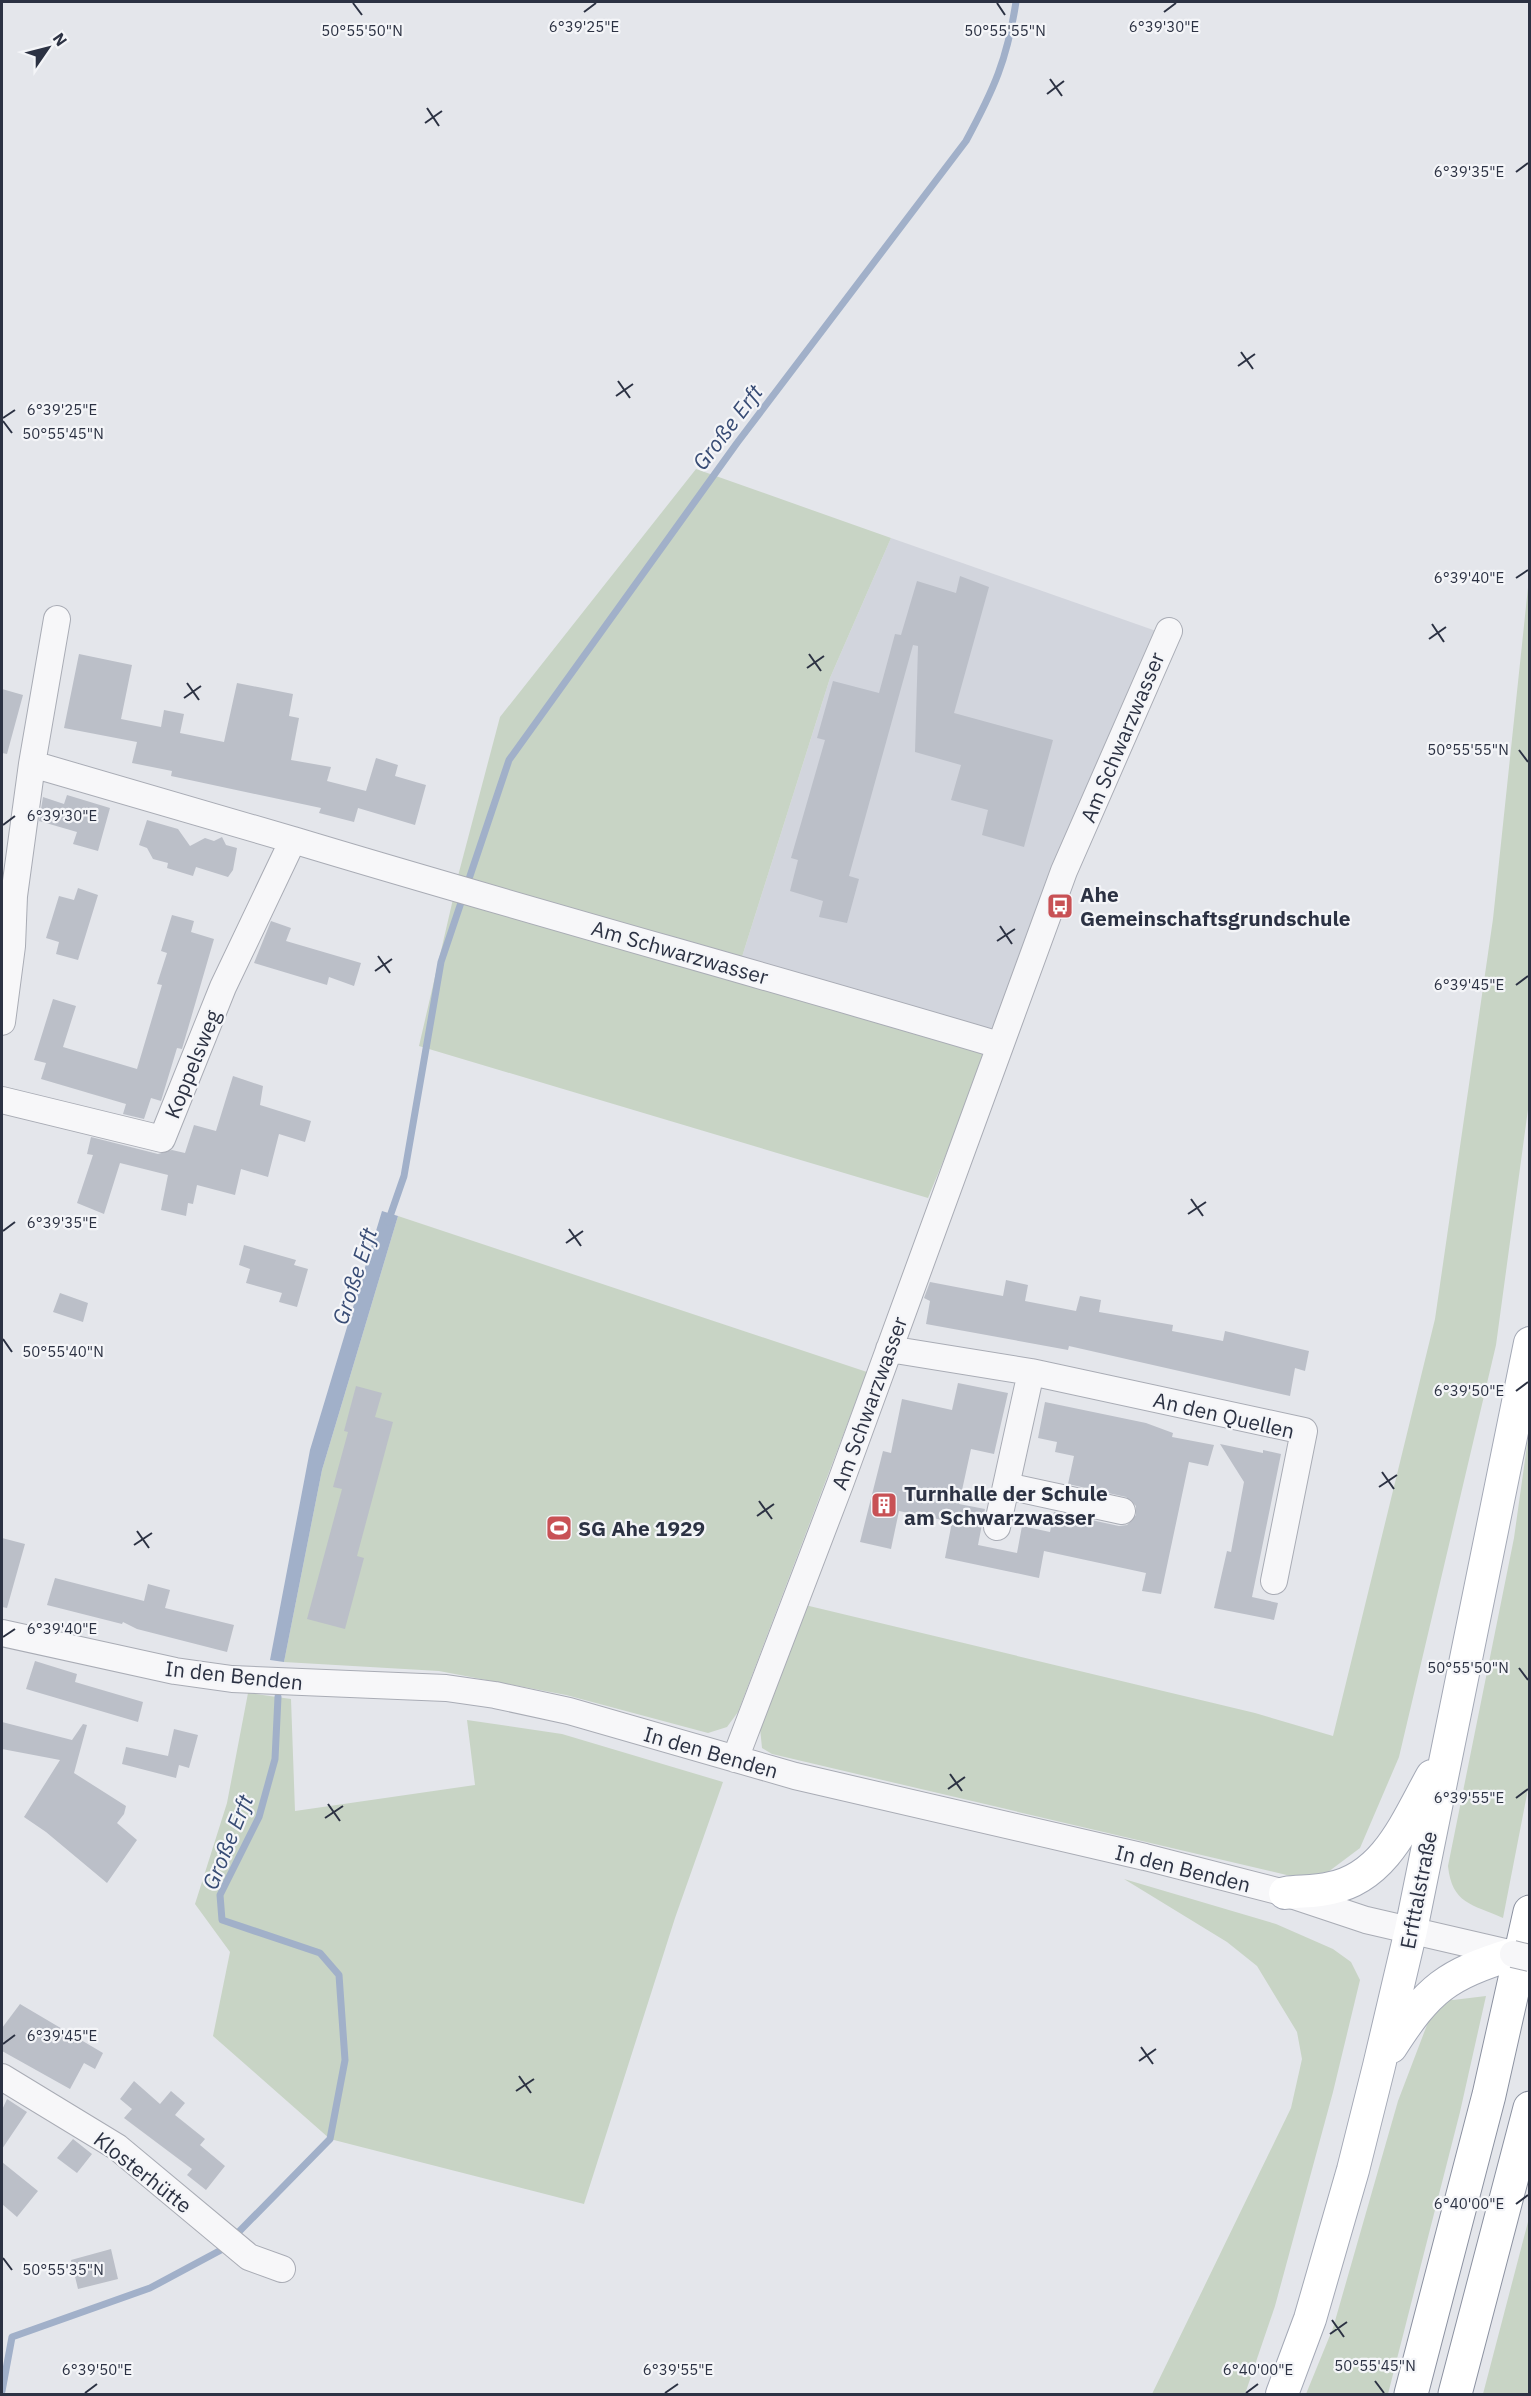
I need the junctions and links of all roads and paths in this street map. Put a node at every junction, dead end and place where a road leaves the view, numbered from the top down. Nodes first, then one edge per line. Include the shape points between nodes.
1 (57, 619) dead end
2 (1168, 630) dead end
3 (32, 764) junction
4 (293, 840) junction
5 (8, 898) edge
6 (2, 1022) edge
7 (999, 1045) junction
8 (2, 1100) edge
9 (1530, 1343) edge
10 (889, 1349) junction
11 (1031, 1372) junction
12 (1007, 1486) junction
13 (1122, 1511) dead end
14 (997, 1527) dead end
15 (1274, 1581) dead end
16 (2, 1633) edge
17 (1445, 1751) junction
18 (735, 1760) junction
19 (1285, 1893) junction
20 (1530, 1912) edge
21 (1411, 1930) junction
22 (1521, 1956) edge
23 (1380, 2066) junction
24 (2, 2077) edge
25 (1530, 2108) edge
26 (282, 2269) dead end
27 (1282, 2394) edge
28 (1411, 2394) edge
29 (1455, 2394) edge

1 - 3 street
2 - 7 street, Am Schwarzwasser via 1064,871
3 - 4 street
3 - 5 street
4 - 7 street, Am Schwarzwasser
4 - 8 street, Koppelsweg via 223,987 162,1139
5 - 6 street via 12,946
7 - 10 street, Am Schwarzwasser
9 - 17 main road, Erfttalstraße
10 - 11 street, An den Quellen
10 - 18 street, Am Schwarzwasser
11 - 12 street
11 - 15 street, An den Quellen via 1304,1431
12 - 13 street
12 - 14 street
16 - 18 street, In den Benden via 175,1671 232,1679 446,1688 495,1695
17 - 19 main road via 1395,1842 1374,1869 1331,1888
17 - 21 main road, Erfttalstraße
18 - 19 street, In den Benden
19 - 21 street, In den Benden via 1366,1920
20 - 28 highway via 1489,2095
21 - 22 street, In den Benden
21 - 23 main road, Erfttalstraße
22 - 23 main road via 1460,1972 1426,1999
23 - 27 main road, Erfttalstraße via 1310,2319
24 - 26 street, Klosterhütte via 117,2147 249,2257
25 - 29 highway

